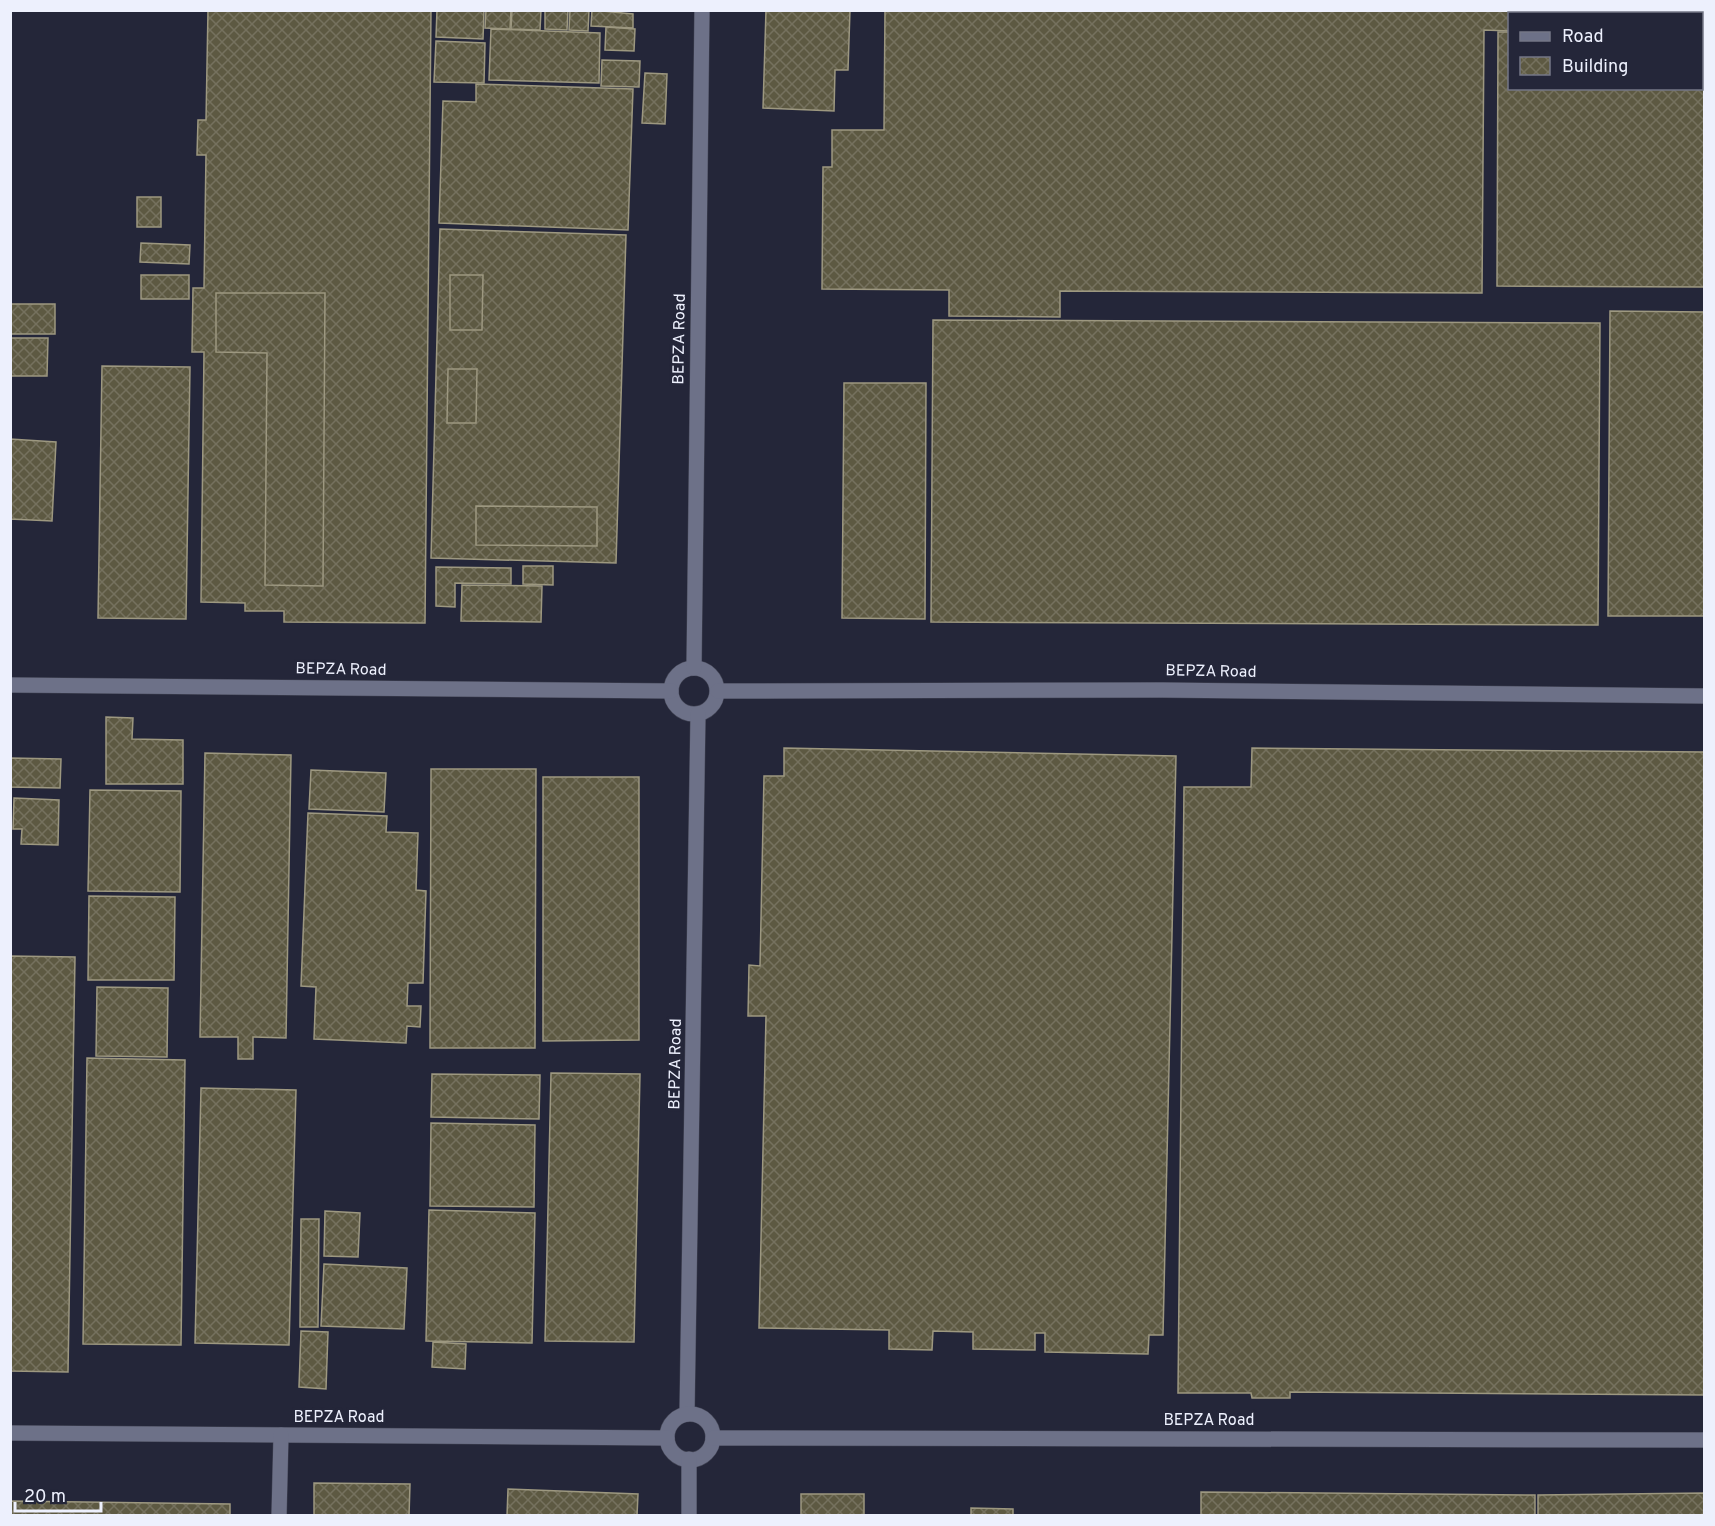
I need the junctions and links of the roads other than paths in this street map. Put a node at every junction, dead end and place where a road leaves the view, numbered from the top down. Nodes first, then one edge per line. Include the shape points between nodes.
1 (702, 10) edge
2 (694, 668) junction
3 (10, 685) edge
4 (671, 691) junction
5 (718, 691) junction
6 (1704, 696) edge
7 (698, 714) junction
8 (687, 1414) junction
9 (10, 1433) edge
10 (281, 1435) junction
11 (668, 1438) junction
12 (713, 1438) junction
13 (1704, 1440) edge
14 (689, 1459) junction
15 (279, 1515) edge
16 (689, 1515) edge

1 - 2 lane, BEPZA Road
2 - 4 lane via 676,676
2 - 5 lane via 712,676
3 - 4 lane, BEPZA Road
4 - 7 lane via 682,711
5 - 6 lane, BEPZA Road via 1162,690
5 - 7 lane via 712,706
7 - 8 lane, BEPZA Road
8 - 11 lane via 674,1421
8 - 12 lane via 696,1414 709,1423
9 - 10 lane, BEPZA Road
10 - 11 lane, BEPZA Road
10 - 15 lane
11 - 14 lane via 677,1456
12 - 13 lane, BEPZA Road
12 - 14 lane via 707,1453
14 - 16 lane

